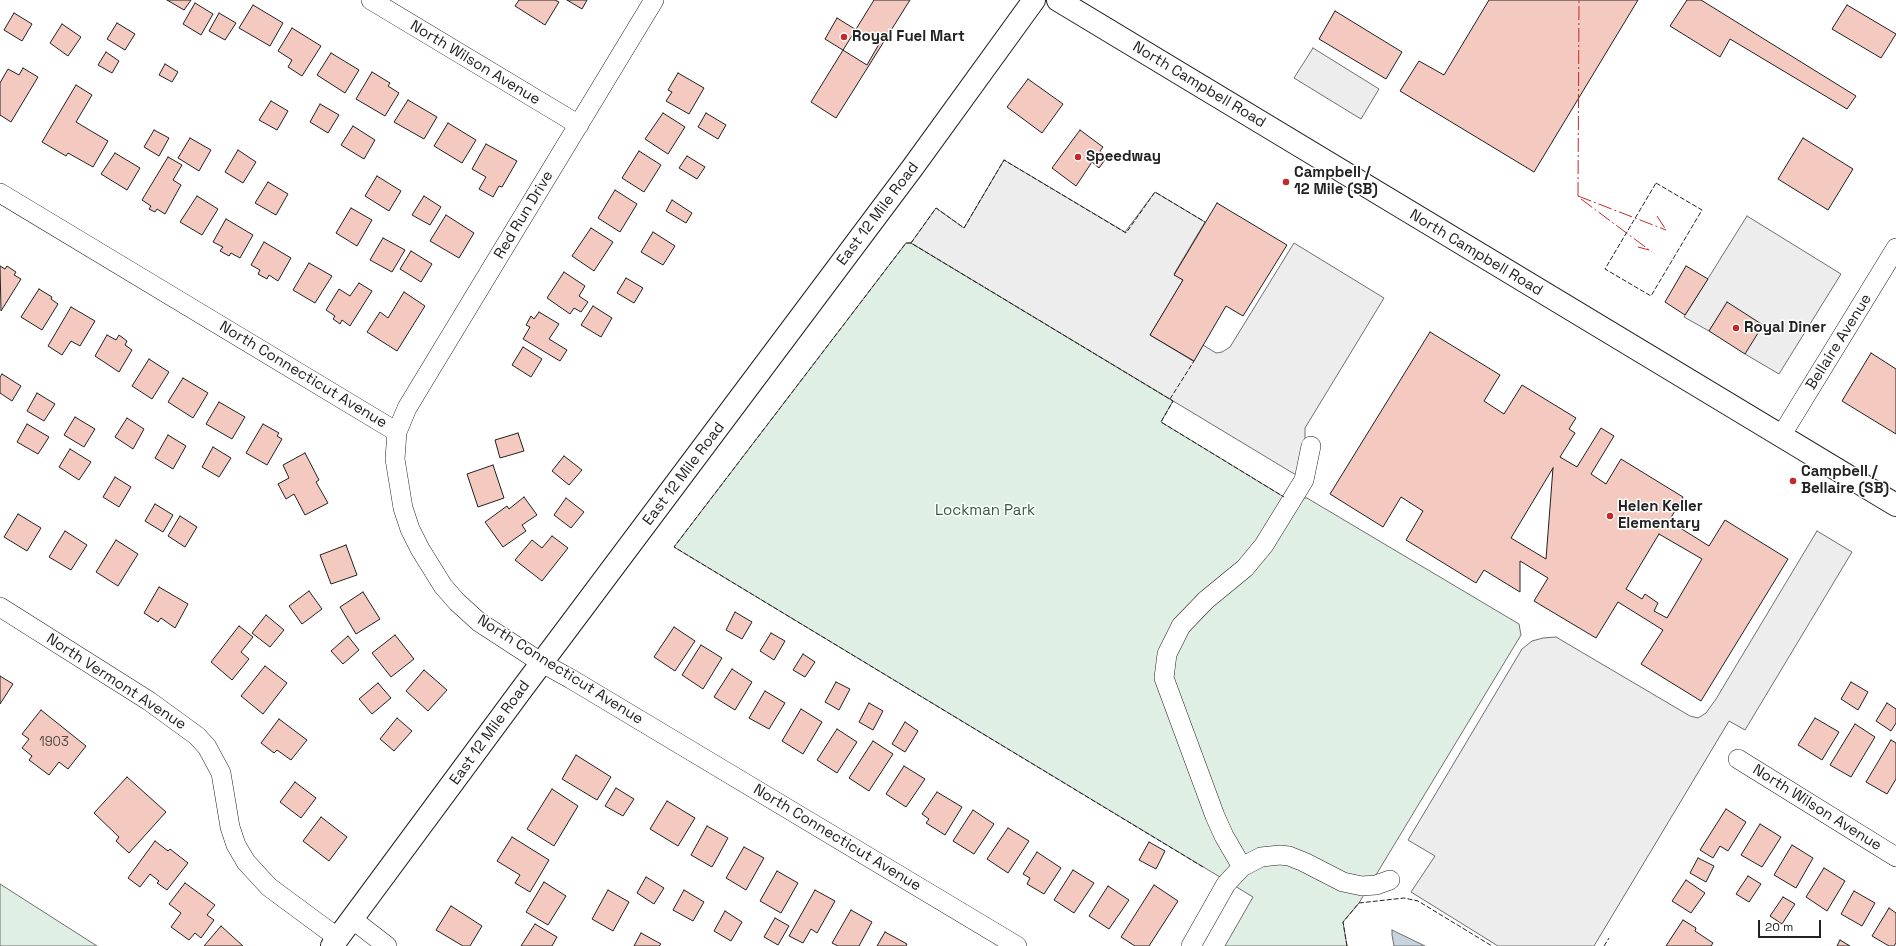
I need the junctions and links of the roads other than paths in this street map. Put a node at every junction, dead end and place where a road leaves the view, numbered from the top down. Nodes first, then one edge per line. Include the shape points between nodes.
1 (371, 0) edge
2 (654, 0) edge
3 (1034, 0) edge
4 (1058, 0) edge
5 (579, 125) junction
6 (0, 193) edge
7 (1896, 248) edge
8 (397, 432) junction
9 (1781, 436) junction
10 (1311, 446) dead end
11 (1896, 504) edge
12 (0, 607) edge
13 (542, 663) junction
14 (1738, 759) dead end
15 (1896, 857) edge
16 (1242, 867) junction
17 (1390, 880) dead end
18 (352, 919) junction
19 (335, 942) edge
20 (387, 946) edge
21 (1017, 946) edge
22 (1191, 946) edge

1 - 5 street, North Wilson Avenue
2 - 5 street, Red Run Drive
3 - 13 main road, East 12 Mile Road via 920,158
4 - 9 main road, North Campbell Road
5 - 8 street, Red Run Drive via 407,408
6 - 8 street, North Connecticut Avenue
7 - 9 street, Bellaire Avenue
8 - 13 street, North Connecticut Avenue via 395,459 403,508 410,529 432,570 456,602 479,622
9 - 11 main road, North Campbell Road
10 - 16 street via 1304,480 1264,545 1245,568 1206,600 1181,626 1167,654 1164,678 1215,816
12 - 19 street, North Vermont Avenue via 149,701 197,736 207,747 221,773 230,827 236,845 246,862 270,887
13 - 18 main road, East 12 Mile Road
13 - 21 street, North Connecticut Avenue via 578,682
14 - 15 street, North Wilson Avenue
16 - 17 street via 1261,858 1280,855 1298,859 1343,882 1362,886
16 - 22 street via 1226,884
18 - 19 main road, East 12 Mile Road
18 - 20 street

